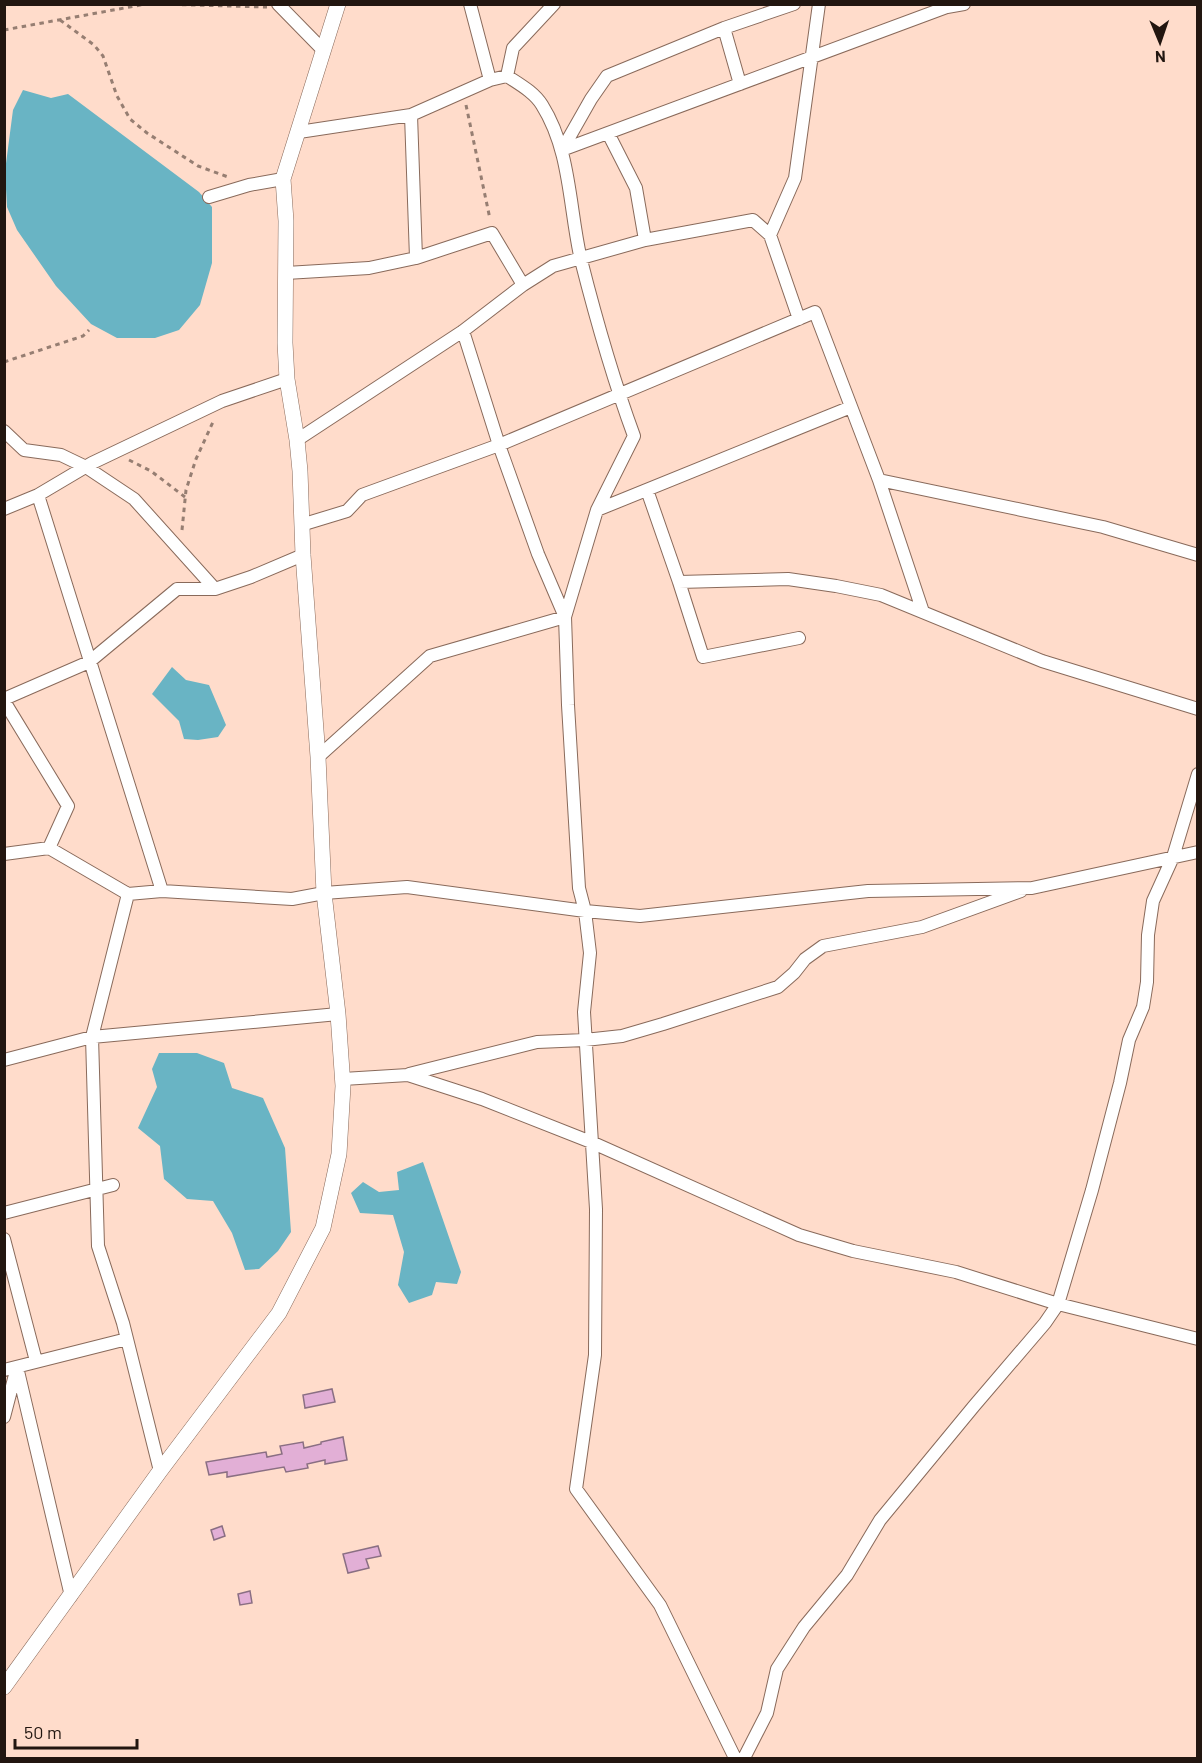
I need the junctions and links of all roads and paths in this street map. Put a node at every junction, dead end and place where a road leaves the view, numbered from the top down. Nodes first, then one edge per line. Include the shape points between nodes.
1 (146, 4) edge
2 (154, 4) edge
3 (338, 4) edge
4 (470, 4) edge
5 (554, 4) edge
6 (795, 4) edge
7 (819, 4) edge
8 (964, 4) edge
9 (279, 6) edge
10 (60, 20) junction
11 (724, 28) junction
12 (4, 30) edge
13 (323, 50) junction
14 (813, 58) junction
15 (507, 75) junction
16 (490, 80) junction
17 (740, 84) junction
18 (464, 93) junction
19 (411, 115) junction
20 (299, 132) junction
21 (608, 133) junction
22 (562, 150) junction
23 (283, 179) junction
24 (249, 185) junction
25 (209, 197) dead end
26 (492, 233) junction
27 (770, 235) junction
28 (645, 240) junction
29 (416, 258) junction
30 (581, 258) junction
31 (286, 273) junction
32 (523, 285) junction
33 (799, 319) junction
34 (89, 330) dead end
35 (463, 331) junction
36 (4, 362) edge
37 (287, 379) junction
38 (620, 396) junction
39 (222, 400) junction
40 (851, 407) junction
41 (4, 431) edge
42 (297, 440) junction
43 (500, 446) junction
44 (114, 453) junction
45 (86, 467) junction
46 (879, 480) junction
47 (647, 490) junction
48 (38, 495) junction
49 (185, 498) junction
50 (4, 509) edge
51 (597, 510) junction
52 (301, 525) junction
53 (180, 550) junction
54 (303, 555) junction
55 (1197, 555) edge
56 (679, 582) junction
57 (215, 589) junction
58 (923, 612) junction
59 (565, 617) junction
60 (799, 638) dead end
61 (89, 662) junction
62 (4, 700) edge
63 (1197, 709) edge
64 (318, 757) junction
65 (1197, 774) edge
66 (49, 848) junction
67 (1197, 852) edge
68 (4, 854) edge
69 (1173, 858) junction
70 (1032, 888) junction
71 (162, 891) junction
72 (324, 893) junction
73 (128, 894) junction
74 (585, 911) junction
75 (338, 1014) junction
76 (92, 1037) junction
77 (585, 1040) junction
78 (4, 1060) edge
79 (408, 1075) junction
80 (343, 1079) junction
81 (591, 1142) junction
82 (113, 1185) dead end
83 (96, 1189) junction
84 (4, 1213) edge
85 (4, 1239) edge
86 (1058, 1304) junction
87 (127, 1339) junction
88 (1197, 1339) edge
89 (36, 1361) junction
90 (10, 1368) edge
91 (4, 1417) edge
92 (160, 1471) junction
93 (70, 1596) junction
94 (4, 1688) edge
95 (735, 1758) edge
96 (744, 1758) edge

1 - 10 path
2 - 9 path
3 - 13 street
4 - 16 street
5 - 15 street via 513,48
6 - 11 street
7 - 14 street
8 - 14 street
9 - 13 street
10 - 12 path
10 - 24 path via 103,56 130,119 198,166
11 - 17 street
11 - 22 street via 607,76
13 - 20 street
14 - 17 street
14 - 27 street via 795,178
15 - 16 street
15 - 22 street via 542,105
16 - 18 street
17 - 21 street
18 - 19 street
18 - 26 path
19 - 20 street
19 - 29 street
20 - 23 street
21 - 22 street
21 - 28 street via 636,188
22 - 30 street
23 - 24 street
23 - 31 street
24 - 25 street
26 - 29 street
26 - 32 street
27 - 28 street via 753,220
27 - 33 street
28 - 30 street
29 - 31 street via 369,268
30 - 32 street via 553,266
30 - 38 street
31 - 37 street
32 - 35 street
33 - 38 street
33 - 40 street via 815,312
34 - 36 path via 82,336
35 - 42 street
35 - 43 street
37 - 39 street
37 - 42 street
38 - 43 street
38 - 51 street via 634,436
39 - 44 street
39 - 49 path via 196,459
40 - 46 street
40 - 47 street
41 - 45 street via 24,450 61,455
42 - 52 street
43 - 52 street via 362,495 347,511
43 - 59 street
44 - 45 street
44 - 49 path via 151,471
45 - 48 street
45 - 53 street via 134,499
46 - 55 street via 1103,527
46 - 58 street
47 - 51 street
47 - 56 street
48 - 50 street
48 - 61 street
49 - 53 path
51 - 59 street
52 - 54 street
53 - 57 street
54 - 57 street
54 - 64 street
56 - 58 street via 788,579 881,595
56 - 60 street via 703,657
57 - 61 street via 177,589
58 - 63 street via 1042,661
59 - 64 street via 430,656
59 - 74 street via 579,888
61 - 62 street
61 - 71 street
62 - 66 street via 68,806
64 - 72 street
65 - 69 street
66 - 68 street
66 - 73 street
67 - 69 street
69 - 70 street
69 - 86 street via 1153,901 1143,1007 1129,1040 1092,1190
70 - 74 street via 868,891 640,916
70 - 77 street via 922,927 823,946 778,987 742,1000 621,1036
71 - 72 street via 292,899
71 - 73 street
72 - 74 street via 407,887
72 - 75 street
73 - 76 street
74 - 77 street via 590,953
75 - 76 street
75 - 80 street
76 - 78 street
76 - 83 street
77 - 79 street via 537,1042
77 - 81 street
79 - 80 street
79 - 81 street
80 - 92 street via 339,1154 323,1228 279,1313
81 - 86 street via 799,1235 853,1251 957,1272
81 - 95 street via 596,1209 595,1355 576,1489 660,1605
82 - 83 street
83 - 84 street
83 - 87 street via 98,1246
85 - 89 street
86 - 88 street
86 - 96 street via 880,1520 847,1575 804,1627 777,1669 767,1713
87 - 89 street
87 - 92 street
89 - 90 street
90 - 91 street
90 - 93 street
92 - 93 street
93 - 94 street

